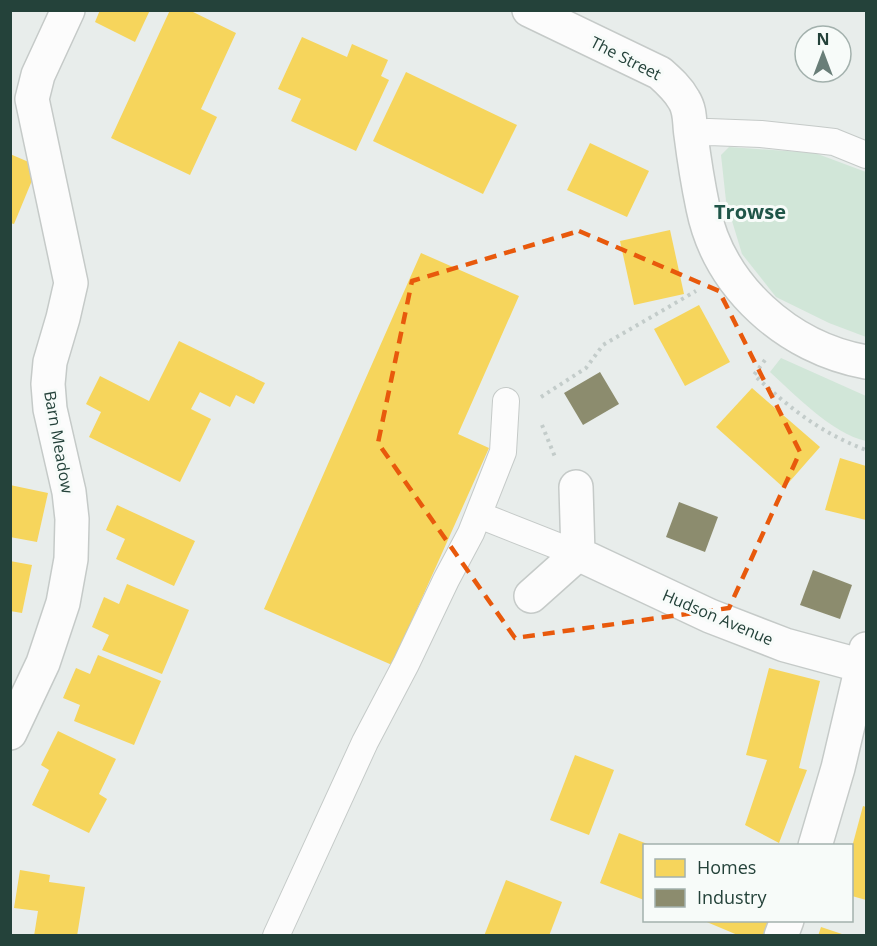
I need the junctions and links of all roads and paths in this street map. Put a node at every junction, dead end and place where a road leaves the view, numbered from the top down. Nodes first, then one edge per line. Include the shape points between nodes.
1 (68, 10) edge
2 (529, 10) edge
3 (690, 134) junction
4 (867, 155) edge
5 (730, 273) junction
6 (787, 331) junction
7 (867, 362) edge
8 (506, 401) dead end
9 (533, 402) dead end
10 (541, 423) dead end
11 (867, 450) edge
12 (576, 487) joint
13 (478, 515) junction
14 (578, 554) junction
15 (531, 596) dead end
16 (865, 661) edge
17 (10, 733) edge
18 (816, 844) edge
19 (787, 922) edge
20 (276, 936) edge
21 (781, 936) edge

1 - 17 street, Barn Meadow via 38,75 32,99 71,283 48,384 69,492 71,559 63,603 43,663
2 - 3 street, The Street via 660,73 685,100
3 - 4 lane via 761,134 834,142
3 - 5 street, The Street via 708,230
5 - 6 street, The Street via 754,304
5 - 9 path via 603,345 586,368
6 - 7 street, The Street via 821,349
6 - 11 path via 754,375 816,427
8 - 13 lane via 503,452
10 - 12 path via 559,466
12 - 14 street
13 - 14 lane
13 - 20 lane via 365,742
14 - 15 street
14 - 16 street, Hudson Avenue via 710,616 785,645
16 - 18 street, Hudson Avenue
19 - 21 street

